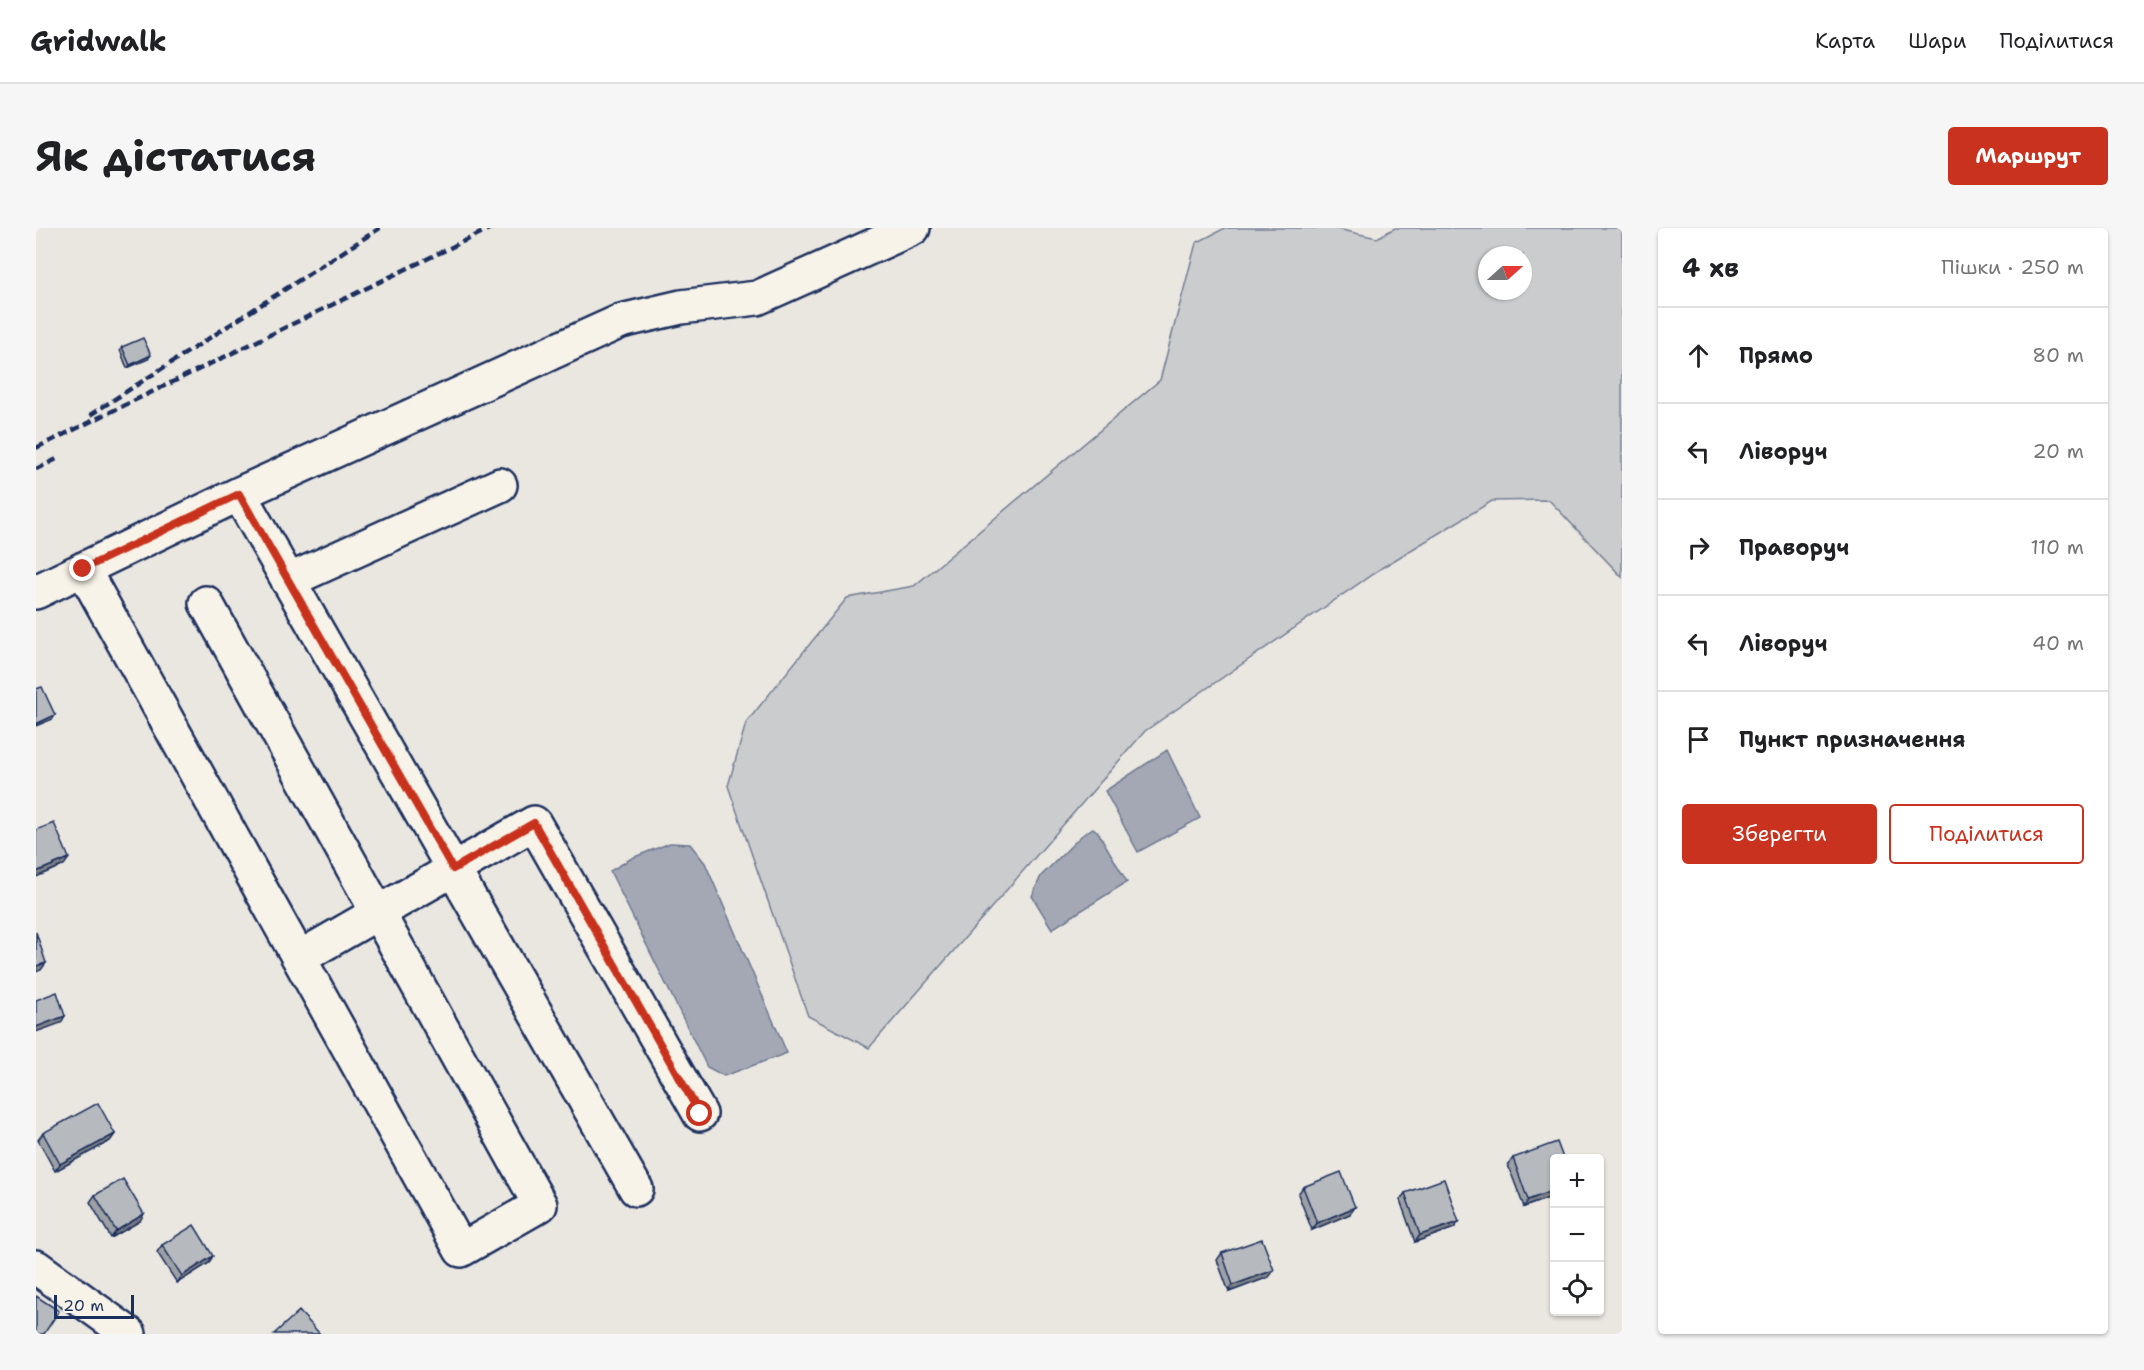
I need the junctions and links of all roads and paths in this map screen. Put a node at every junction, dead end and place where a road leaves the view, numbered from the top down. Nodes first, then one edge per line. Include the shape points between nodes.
1 (913, 228) edge
2 (500, 485) dead end
3 (239, 494) junction
4 (83, 569) junction
5 (288, 581) junction
6 (36, 592) edge
7 (206, 603) dead end
8 (453, 869) junction
9 (378, 912) junction
10 (299, 958) junction
11 (700, 1114) dead end
12 (636, 1189) dead end
13 (36, 1267) edge
14 (129, 1334) edge

1 - 3 street via 757,297 681,307 621,321
2 - 5 street
3 - 4 street
3 - 5 street
4 - 6 street
4 - 10 street
5 - 8 street
7 - 9 street
8 - 9 street
8 - 11 street via 534,823
8 - 12 street
9 - 10 street
9 - 10 street via 540,1205 461,1250
13 - 14 street

